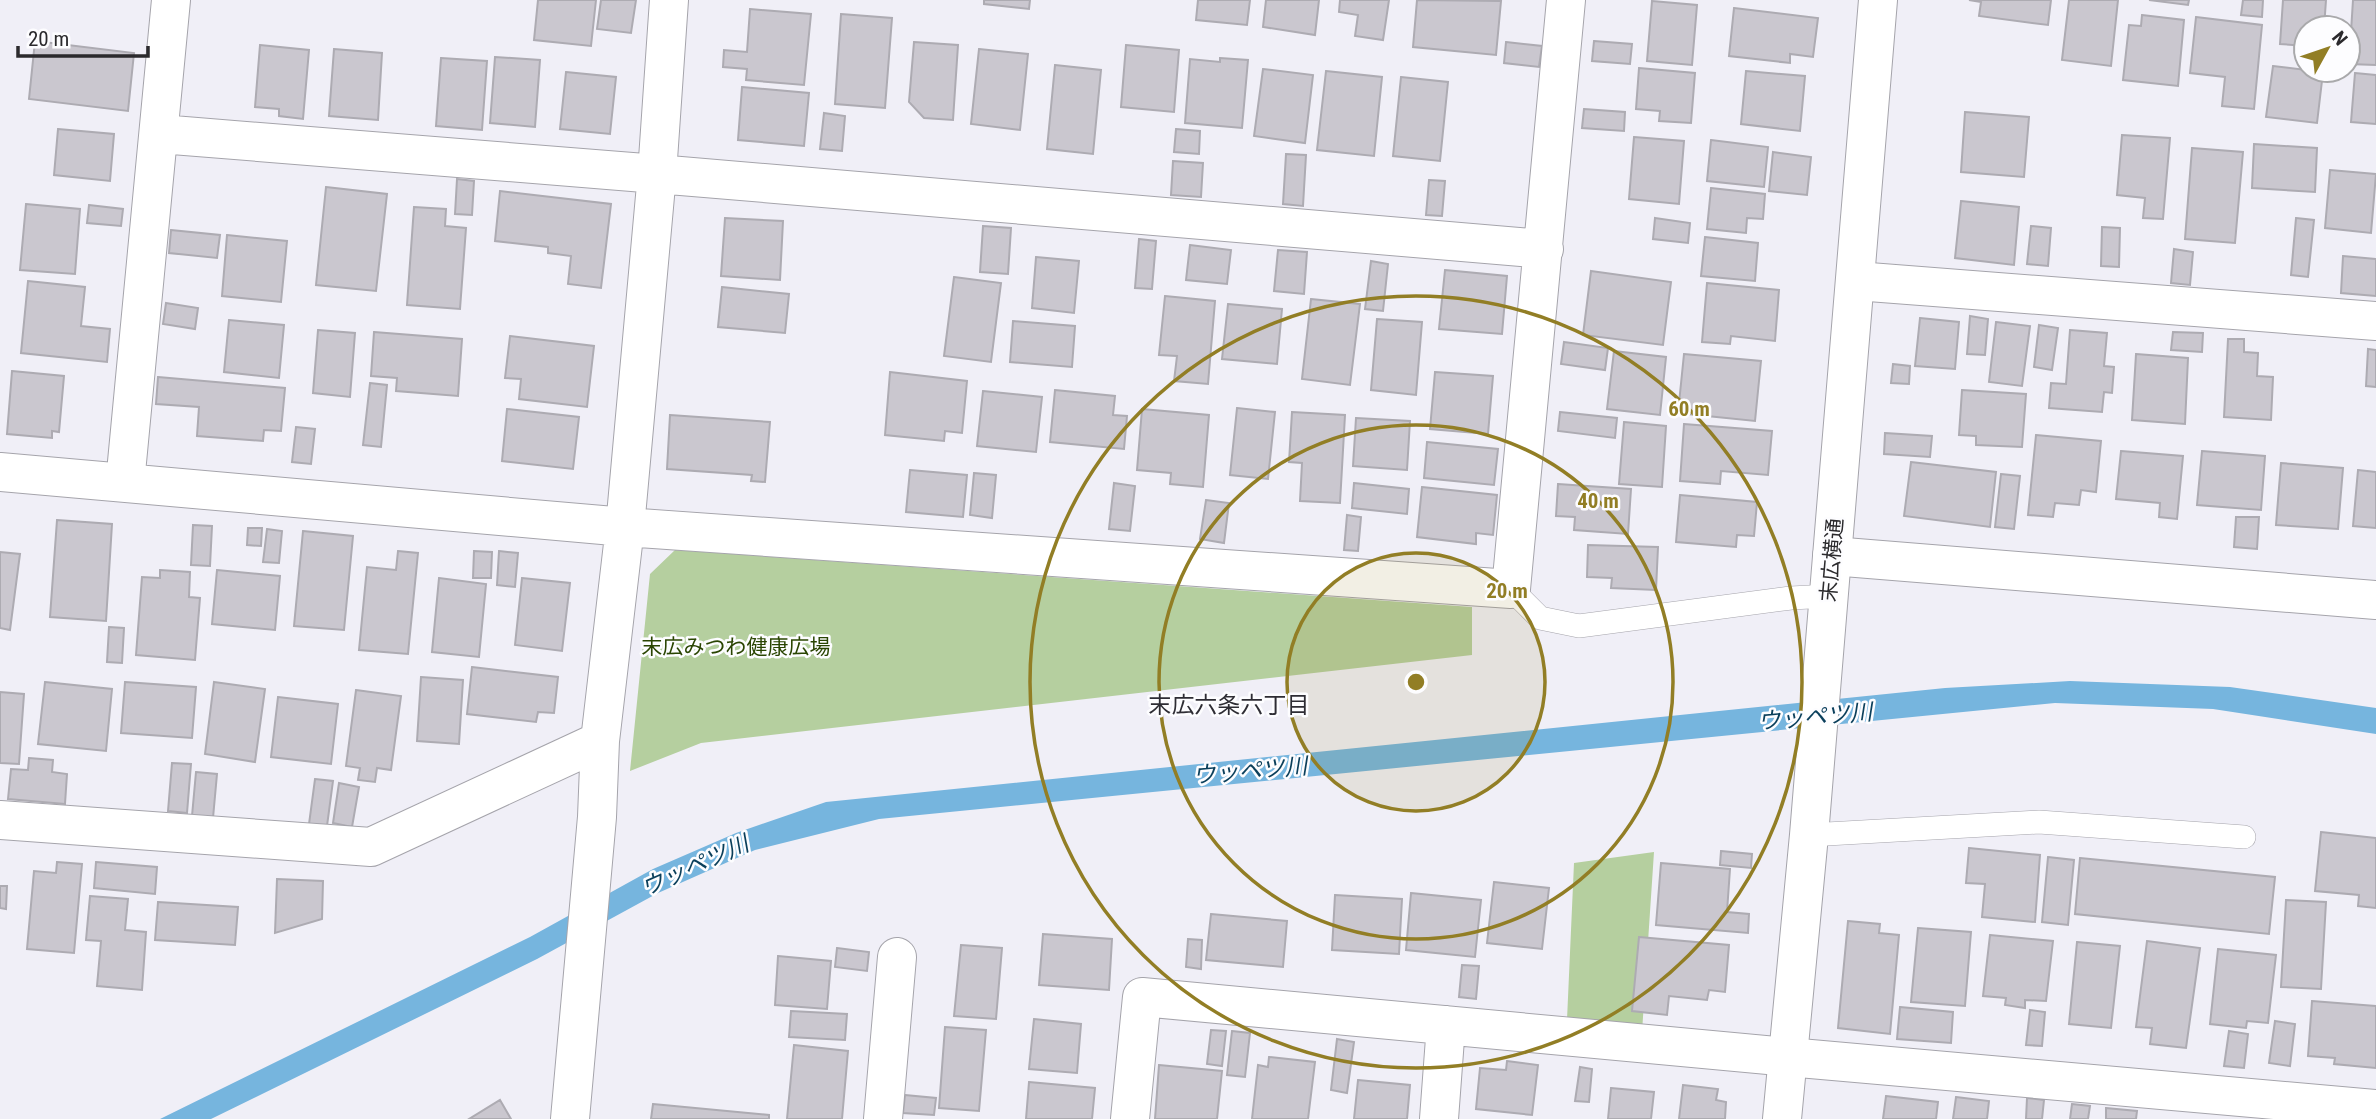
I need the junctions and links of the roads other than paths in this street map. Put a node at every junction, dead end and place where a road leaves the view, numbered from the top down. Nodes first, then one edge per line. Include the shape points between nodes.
1 (171, 0) edge
2 (669, 0) edge
3 (1566, 0) edge
4 (1878, 0) edge
5 (160, 135) junction
6 (657, 174) junction
7 (1544, 249) junction
8 (1856, 281) junction
9 (2376, 321) edge
10 (0, 472) edge
11 (125, 483) junction
12 (625, 527) junction
13 (1832, 556) junction
14 (1511, 589) junction
15 (2376, 600) edge
16 (1828, 611) junction
17 (600, 741) junction
18 (1811, 818) junction
19 (0, 820) edge
20 (2244, 837) dead end
21 (897, 957) dead end
22 (1446, 1025) junction
23 (1788, 1057) junction
24 (2376, 1109) edge
25 (570, 1119) edge
26 (883, 1119) edge
27 (1129, 1119) edge
28 (1439, 1119) edge
29 (1782, 1119) edge

1 - 5 street
2 - 6 street
3 - 7 street
4 - 8 street, 末広横通
5 - 6 street
5 - 11 street
6 - 7 street
6 - 12 street
7 - 14 street
8 - 9 street
8 - 13 street, 末広横通
10 - 11 street
11 - 12 street
12 - 14 street
12 - 17 street
13 - 15 street
13 - 16 street, 末広横通
14 - 16 lane via 1540,618 1578,626 1791,598
16 - 18 street, 末広横通
17 - 19 street via 371,847
17 - 25 street
18 - 20 lane via 2039,821
18 - 23 street, 末広横通
21 - 26 street
22 - 23 street
22 - 27 street via 1142,997
22 - 28 street
23 - 24 street
23 - 29 street, 末広横通

